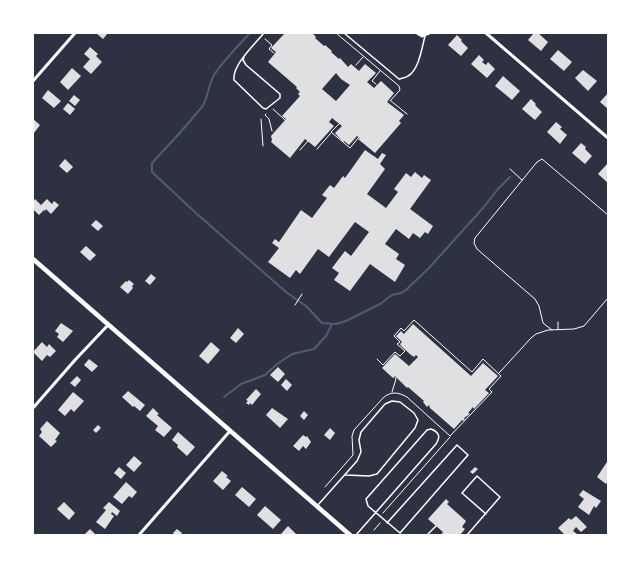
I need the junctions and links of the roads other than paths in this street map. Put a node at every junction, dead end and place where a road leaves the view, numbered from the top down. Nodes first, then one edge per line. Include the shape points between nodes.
1 (75, 33) edge
2 (264, 33) edge
3 (344, 33) edge
4 (417, 33) edge
5 (429, 33) edge
6 (486, 33) edge
7 (425, 36) junction
8 (244, 57) junction
9 (33, 81) edge
10 (608, 138) edge
11 (33, 259) edge
12 (108, 325) junction
13 (33, 408) edge
14 (230, 430) junction
15 (346, 475) junction
16 (317, 506) junction
17 (376, 513) junction
18 (486, 514) junction
19 (387, 523) junction
20 (436, 526) dead end
21 (139, 535) edge
22 (350, 535) edge
23 (356, 535) edge
24 (427, 535) edge
25 (467, 535) edge

1 - 9 street
2 - 8 lane
3 - 7 lane via 399,79 409,76 412,72 421,55
4 - 7 street
5 - 7 street
6 - 10 street
8 - 8 lane via 246,65 280,94 280,98 266,109 234,80 235,68
11 - 12 main road
12 - 13 street
12 - 14 main road
14 - 16 main road
14 - 21 street
15 - 15 lane via 377,474 416,428 418,420 414,413 400,402 392,401 385,404 361,432 357,461
15 - 16 lane
16 - 22 main road
17 - 17 lane via 436,444 439,436 434,430 427,430 366,499 368,506
17 - 19 lane
17 - 23 lane
18 - 18 lane via 500,497 477,476 462,493
18 - 25 lane
19 - 19 lane via 400,533 468,455 457,445
20 - 24 lane

